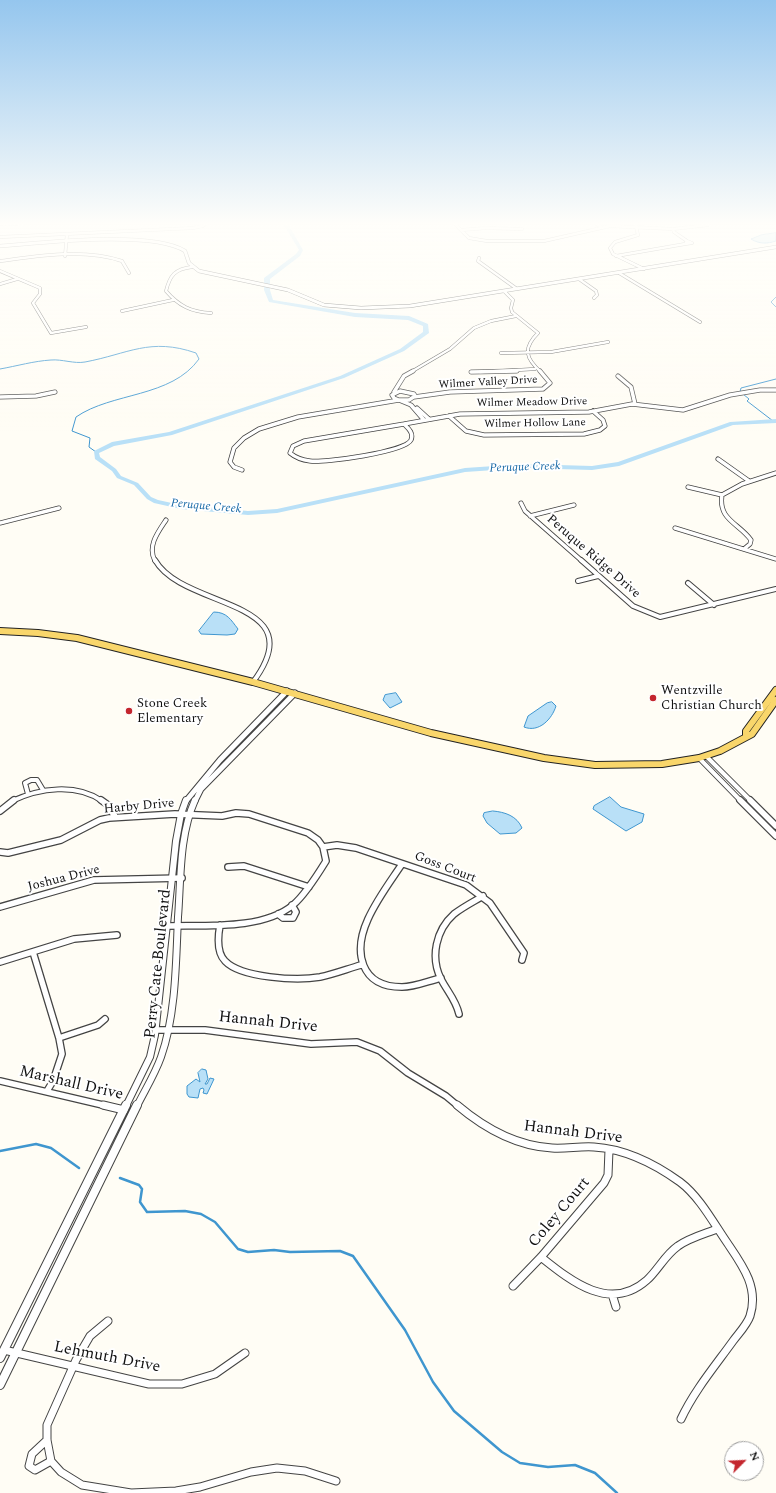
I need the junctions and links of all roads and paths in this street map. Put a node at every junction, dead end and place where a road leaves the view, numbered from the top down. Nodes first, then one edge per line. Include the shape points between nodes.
1 (40, 292) edge
2 (167, 292) edge
3 (292, 292) edge
4 (500, 292) edge
5 (505, 292) edge
6 (596, 292) edge
7 (650, 292) edge
8 (594, 298) dead end
9 (173, 300) junction
10 (122, 311) dead end
11 (211, 313) dead end
12 (516, 316) junction
13 (700, 322) dead end
14 (86, 327) dead end
15 (608, 342) dead end
16 (528, 352) junction
17 (501, 353) dead end
18 (535, 369) junction
19 (471, 372) dead end
20 (618, 376) dead end
21 (398, 383) junction
22 (776, 390) edge
23 (408, 391) junction
24 (55, 392) dead end
25 (394, 392) junction
26 (392, 396) junction
27 (0, 397) edge
28 (413, 397) junction
29 (399, 400) junction
30 (382, 403) junction
31 (635, 404) junction
32 (593, 411) junction
33 (449, 416) junction
34 (429, 419) junction
35 (424, 420) junction
36 (404, 423) junction
37 (718, 459) dead end
38 (242, 470) dead end
39 (776, 473) edge
40 (749, 481) junction
41 (688, 487) dead end
42 (722, 495) junction
43 (522, 503) dead end
44 (574, 505) dead end
45 (59, 508) dead end
46 (530, 516) junction
47 (166, 520) dead end
48 (0, 523) edge
49 (674, 528) dead end
50 (744, 549) junction
51 (776, 559) edge
52 (598, 576) junction
53 (578, 581) dead end
54 (688, 584) dead end
55 (776, 589) edge
56 (714, 605) junction
57 (0, 631) edge
58 (253, 682) junction
59 (776, 690) edge
60 (287, 691) junction
61 (295, 693) junction
62 (776, 700) edge
63 (746, 735) junction
64 (702, 757) junction
65 (43, 790) junction
66 (28, 794) junction
67 (0, 811) edge
68 (181, 814) junction
69 (189, 814) junction
70 (115, 817) junction
71 (776, 826) edge
72 (776, 836) edge
73 (323, 847) junction
74 (0, 852) edge
75 (402, 864) junction
76 (228, 868) dead end
77 (172, 878) junction
78 (182, 878) junction
79 (309, 887) junction
80 (483, 896) junction
81 (292, 906) junction
82 (0, 907) edge
83 (278, 914) junction
84 (220, 925) junction
85 (168, 926) junction
86 (178, 926) junction
87 (117, 935) dead end
88 (32, 952) junction
89 (522, 960) dead end
90 (0, 962) edge
91 (361, 965) junction
92 (441, 978) junction
93 (460, 1014) dead end
94 (105, 1019) dead end
95 (167, 1029) junction
96 (156, 1030) junction
97 (59, 1038) junction
98 (0, 1081) edge
99 (47, 1091) junction
100 (125, 1110) junction
101 (135, 1112) junction
102 (609, 1150) junction
103 (718, 1229) junction
104 (541, 1258) junction
105 (513, 1286) dead end
106 (612, 1294) junction
107 (616, 1307) dead end
108 (108, 1321) dead end
109 (4, 1350) junction
110 (16, 1352) junction
111 (245, 1353) dead end
112 (0, 1358) edge
113 (73, 1368) junction
114 (0, 1386) edge
115 (681, 1419) dead end
116 (47, 1440) junction
117 (51, 1461) junction
118 (336, 1481) dead end
119 (193, 1491) edge

1 - 14 street via 33,303 51,333
2 - 9 street
3 - 4 street via 324,305 362,308 410,306
5 - 12 street via 513,300 512,311
6 - 8 street
7 - 13 street
9 - 10 street
9 - 11 street via 184,309
12 - 16 street via 538,333 529,342
12 - 21 street via 474,328 456,346 404,376
15 - 16 street via 556,351
16 - 17 street
16 - 18 street, Wilmer Valley Drive
18 - 19 street via 515,372
18 - 28 street, Wilmer Valley Drive via 549,380 550,383 543,389 450,392
20 - 31 street via 631,385
21 - 23 street
21 - 25 street
22 - 31 street, Wilmer Meadow Drive via 730,395 683,410
23 - 25 street
23 - 28 street
24 - 27 street via 36,396
25 - 26 street
26 - 29 street
26 - 30 street
28 - 29 street, Wilmer Valley Drive
28 - 34 street via 414,405
29 - 30 street
29 - 35 street via 411,405
30 - 38 street via 293,418 258,430 238,444 231,455 230,462
31 - 32 street, Wilmer Meadow Drive
32 - 33 street, Wilmer Meadow Drive
32 - 33 street, Wilmer Hollow Lane via 603,420 604,426 600,430 584,434 484,435 466,431
33 - 34 street, Wilmer Meadow Drive
34 - 35 street, Wilmer Meadow Drive
35 - 36 street, Wilmer Meadow Drive
36 - 36 street, Wilmer Meadow Drive via 412,438 401,447 321,462 296,459 290,453 294,445 304,440
37 - 40 street
39 - 40 street
40 - 42 street
41 - 42 street
42 - 50 street via 723,512 748,534 751,540
43 - 46 street, Peruque Ridge Drive
44 - 46 street
45 - 48 street
46 - 52 street, Peruque Ridge Drive
47 - 58 street via 156,535 152,550 153,561 159,571 194,590 253,614 266,631 270,645 268,658 264,669
49 - 50 street
50 - 51 street
52 - 53 street
52 - 56 street, Peruque Ridge Drive via 633,606 660,617
54 - 56 street
55 - 56 street, Peruque Ridge Drive
57 - 58 main road via 77,638
58 - 60 main road
59 - 63 main road via 746,731
60 - 61 main road
60 - 68 street, Perry Cate Boulevard via 197,785 187,798
61 - 64 main road via 391,723 504,750 573,763 646,766
61 - 69 street, Perry Cate Boulevard via 201,790
62 - 63 main road via 752,734
63 - 64 main road via 720,751
64 - 71 street
64 - 72 street
65 - 66 street
65 - 66 street via 37,780 31,780 25,783
65 - 70 street via 63,789 92,796 108,804
66 - 67 street via 8,803
68 - 69 street, Harby Drive
68 - 70 street, Harby Drive
68 - 77 street, Perry Cate Boulevard
69 - 73 street, Harby Drive via 222,816 242,813 260,816 308,833
69 - 78 street, Perry Cate Boulevard
70 - 74 street, Harby Drive via 100,820 61,840 8,853
73 - 75 street, Goss Court via 344,845
73 - 79 street via 326,861
75 - 80 street, Goss Court via 466,885
75 - 91 street via 364,928 359,954
76 - 79 street via 244,866
77 - 78 street, Joshua Drive
77 - 82 street, Joshua Drive via 94,880
77 - 85 street, Perry Cate Boulevard
78 - 86 street, Perry Cate Boulevard
79 - 81 street
80 - 89 street, Goss Court via 520,945 524,953
80 - 92 street via 452,916 440,932 435,950
81 - 83 street
81 - 83 street via 296,912 293,918 283,918
83 - 84 street via 246,924
84 - 86 street
84 - 91 street via 218,935 221,954 239,970 309,979
85 - 86 street
85 - 96 street, Perry Cate Boulevard
86 - 95 street, Perry Cate Boulevard
87 - 88 street via 74,939
88 - 90 street
88 - 97 street
91 - 92 street via 364,971 377,980 393,986 411,986
92 - 93 street via 458,1005
94 - 97 street via 98,1025
95 - 96 street, Hannah Drive
95 - 101 street, Perry Cate Boulevard via 162,1057
95 - 102 street, Hannah Drive via 205,1030 311,1044 357,1042 380,1051 446,1096 486,1128 517,1141 550,1148 576,1146
96 - 100 street, Perry Cate Boulevard via 150,1057
97 - 99 street via 62,1054 60,1064
98 - 99 street, Marshall Drive
99 - 100 street, Marshall Drive
100 - 101 street, Marshall Drive
100 - 109 street, Perry Cate Boulevard
101 - 110 street, Perry Cate Boulevard
102 - 103 street, Hannah Drive via 623,1152 651,1163 681,1183
102 - 104 street, Coley Court via 608,1175 604,1183
103 - 106 street via 693,1238 674,1249 642,1285 631,1291
103 - 115 street, Hannah Drive via 751,1282 753,1296 750,1317 689,1402
104 - 105 street, Coley Court
104 - 106 street via 579,1285 595,1292
106 - 107 street
108 - 113 street via 90,1336
109 - 110 street, Lehmuth Drive
109 - 112 street, Perry Cate Boulevard
110 - 113 street, Lehmuth Drive
110 - 114 street, Perry Cate Boulevard
111 - 113 street, Lehmuth Drive via 215,1374 182,1384 149,1384
113 - 116 street via 50,1415
116 - 117 street
116 - 117 street via 33,1451 29,1466 36,1470
117 - 119 street via 61,1472 82,1485 131,1492
118 - 119 street via 305,1471 277,1468 251,1472

